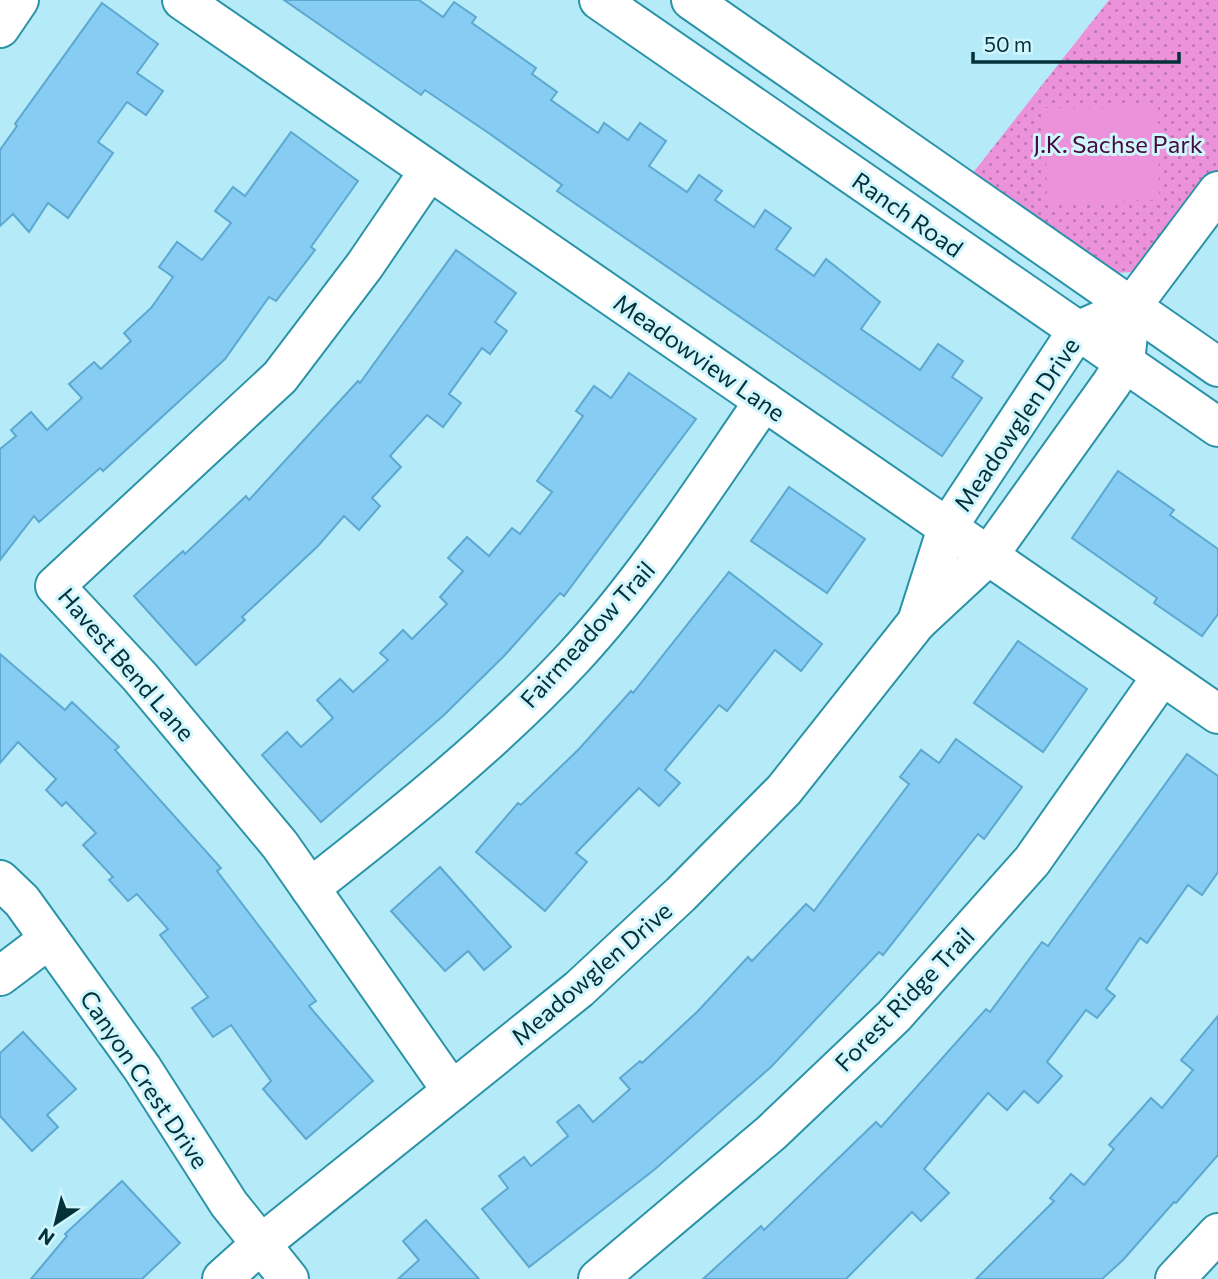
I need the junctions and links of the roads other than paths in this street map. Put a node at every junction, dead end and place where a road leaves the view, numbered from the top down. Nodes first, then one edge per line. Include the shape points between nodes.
1 (19, 0) edge
2 (182, 0) edge
3 (599, 0) edge
4 (691, 0) edge
5 (0, 28) edge
6 (429, 171) junction
7 (1218, 191) edge
8 (1131, 307) junction
9 (1077, 331) junction
10 (1125, 362) junction
11 (1218, 367) edge
12 (764, 401) junction
13 (1218, 427) edge
14 (947, 528) junction
15 (988, 556) junction
16 (917, 622) junction
17 (1163, 676) junction
18 (1218, 714) edge
19 (0, 880) edge
20 (310, 888) junction
21 (49, 939) junction
22 (0, 976) edge
23 (452, 1091) junction
24 (1218, 1233) edge
25 (261, 1244) junction
26 (222, 1279) edge
27 (289, 1279) edge
28 (598, 1279) edge
29 (1175, 1279) edge

1 - 5 street
2 - 6 street, Meadowview Lane
3 - 9 street, Ranch Road
4 - 8 street
6 - 12 street, Meadowview Lane
6 - 20 street, Havest Bend Lane via 280,377 55,586 140,677 280,845
7 - 8 street
8 - 9 street, Meadowglen Drive
8 - 10 street, Meadowglen Drive
8 - 11 street
9 - 10 street, Ranch Road
9 - 14 street, Meadowglen Drive
10 - 13 street, Ranch Road
10 - 15 street, Meadowglen Drive
12 - 14 street, Meadowview Lane
12 - 20 street, Fairmeadow Trail via 658,554 574,656 499,732
14 - 15 street, Meadowview Lane
14 - 16 street, Meadowglen Drive
15 - 16 street, Meadowglen Drive
15 - 17 street, Meadowview Lane
16 - 23 street, Meadowglen Drive via 784,790 681,894 579,989
17 - 18 street, Meadowview Lane
17 - 28 street, Forest Ridge Trail via 1032,861 894,1016 771,1133
19 - 21 street, Canyon Crest Drive via 22,901
20 - 23 street, Havest Bend Lane
21 - 22 street
21 - 25 street, Canyon Crest Drive
23 - 25 street, Meadowglen Drive
24 - 29 street
25 - 26 street, Meadowglen Drive
25 - 27 street, Canyon Crest Drive

